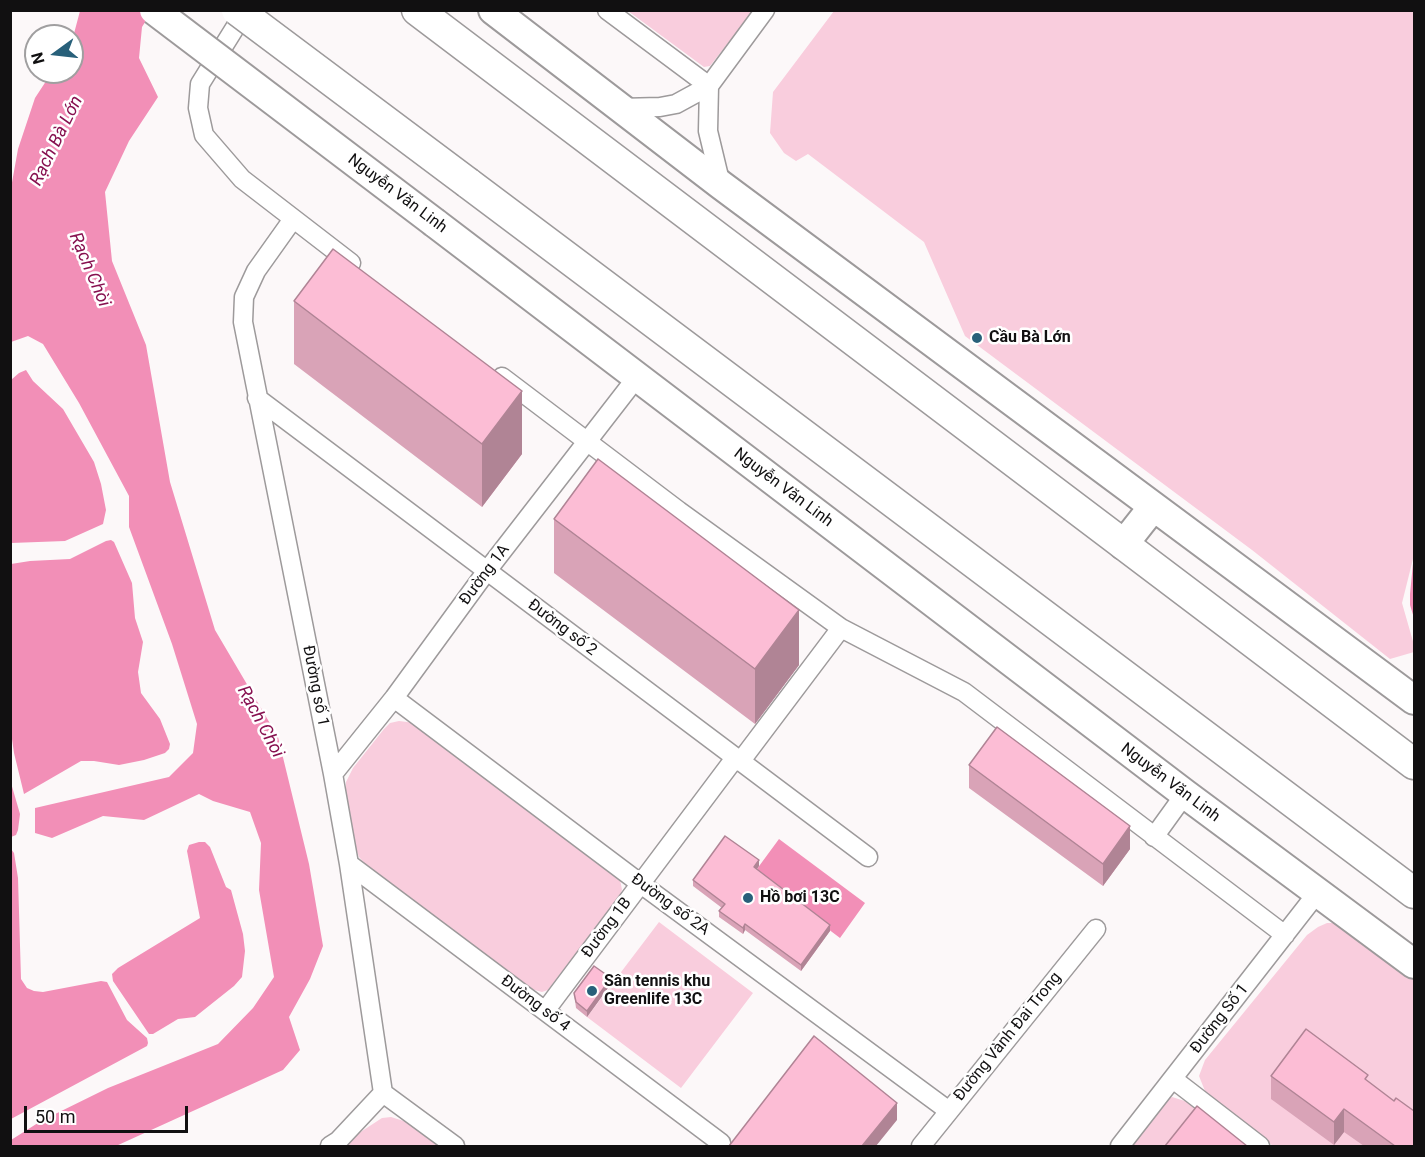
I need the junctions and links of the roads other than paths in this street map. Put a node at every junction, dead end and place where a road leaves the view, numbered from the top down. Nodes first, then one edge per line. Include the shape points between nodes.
1 (154, 10) edge
2 (237, 10) edge
3 (246, 10) edge
4 (417, 10) edge
5 (494, 10) edge
6 (607, 10) edge
7 (765, 10) edge
8 (709, 86) junction
9 (620, 108) junction
10 (722, 185) junction
11 (293, 219) junction
12 (369, 277) edge
13 (492, 370) edge
14 (637, 376) junction
15 (256, 398) junction
16 (587, 441) junction
17 (1154, 507) junction
18 (1123, 545) junction
19 (486, 572) junction
20 (841, 628) junction
21 (394, 698) junction
22 (1414, 700) edge
23 (737, 760) junction
24 (1414, 764) edge
25 (333, 774) junction
26 (1185, 794) junction
27 (1154, 837) junction
28 (868, 857) dead end
29 (349, 864) junction
30 (640, 884) junction
31 (1318, 892) junction
32 (1414, 893) edge
33 (1096, 929) dead end
34 (1285, 935) junction
35 (1414, 964) edge
36 (544, 1011) junction
37 (1173, 1079) junction
38 (383, 1094) junction
39 (949, 1111) junction
40 (719, 1145) edge
41 (330, 1146) edge
42 (454, 1146) edge
43 (921, 1146) edge
44 (1120, 1146) edge
45 (1260, 1146) edge

1 - 14 main road, Nguyễn Văn Linh, bridge
2 - 32 highway, bridge
3 - 11 street via 200,84 198,108 204,135 242,179
4 - 18 highway
5 - 9 main road
6 - 8 street
7 - 8 street
8 - 9 street via 676,104
8 - 10 street via 708,131
9 - 10 main road
10 - 17 main road
11 - 12 street
11 - 15 street, Đường số 1 via 256,271 244,297 243,322
13 - 16 street
14 - 16 street, Đường 1A
14 - 26 main road, Nguyễn Văn Linh
15 - 19 street, Đường số 2
15 - 25 street, Đường số 1
16 - 19 street, Đường 1A
16 - 20 street
17 - 18 main road
17 - 22 main road
18 - 24 highway
19 - 21 street, Đường 1A
19 - 23 street, Đường số 2
20 - 23 street, Đường 1B
20 - 27 street via 964,692
21 - 25 street, Đường 1A
21 - 30 street, Đường số 2A
23 - 28 street, Đường số 2
23 - 30 street, Đường 1B
25 - 29 street, Đường số 1
26 - 27 street
26 - 31 main road, Nguyễn Văn Linh
27 - 34 street
29 - 36 street, Đường số 4
29 - 38 street, Đường số 1
30 - 36 street, Đường 1B
30 - 39 street, Đường số 2A
31 - 34 street, Đường Số 1
31 - 35 main road, Nguyễn Văn Linh
33 - 39 street, Đường Vành Đai Trong
34 - 37 street, Đường Số 1
36 - 40 street, Đường số 4
37 - 44 street, Đường Số 1
37 - 45 street
38 - 41 street
38 - 42 street
39 - 43 street, Đường Vành Đai Trong

